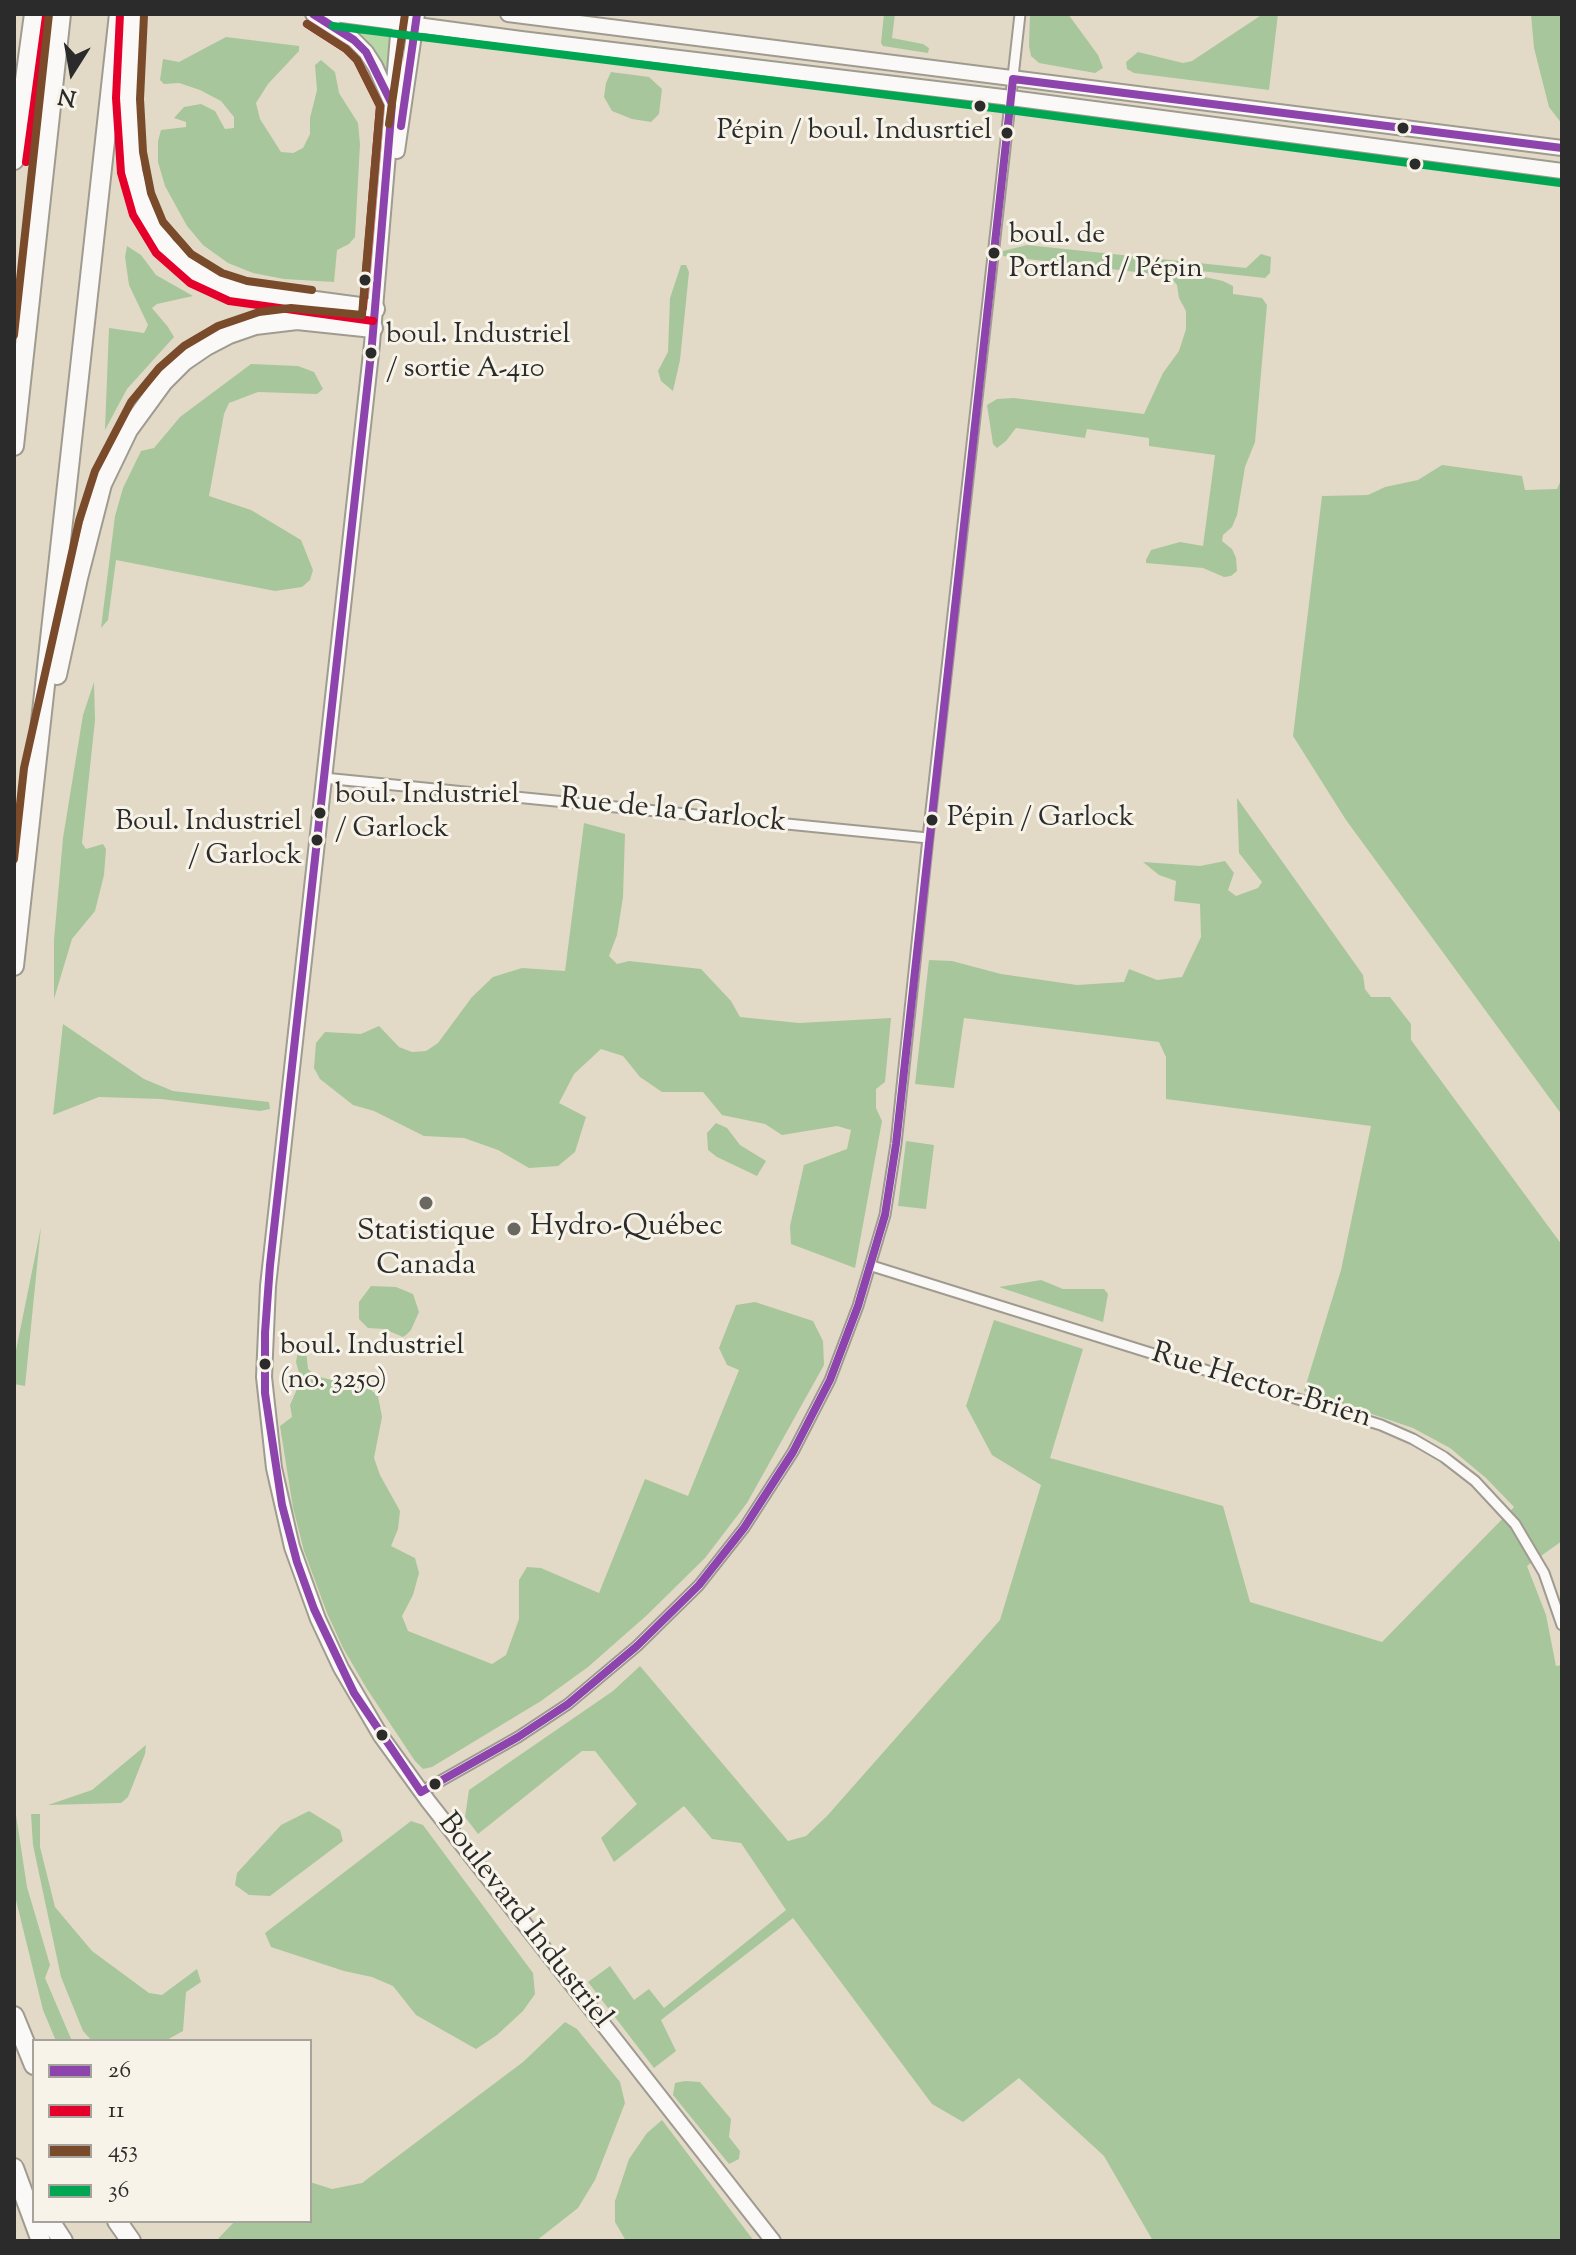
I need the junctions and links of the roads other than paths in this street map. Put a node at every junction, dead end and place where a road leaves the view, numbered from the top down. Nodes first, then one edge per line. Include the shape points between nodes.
1 (34, 14) edge
2 (61, 14) edge
3 (119, 14) edge
4 (132, 14) edge
5 (313, 14) edge
6 (335, 14) edge
7 (508, 14) edge
8 (1020, 14) edge
9 (409, 19) edge
10 (1013, 79) junction
11 (1011, 98) junction
12 (392, 104) junction
13 (1562, 148) edge
14 (14, 160) edge
15 (1562, 171) edge
16 (382, 250) junction
17 (374, 318) junction
18 (14, 446) edge
19 (36, 771) junction
20 (324, 778) junction
21 (928, 838) junction
22 (14, 966) edge
23 (872, 1266) junction
24 (1562, 1625) edge
25 (421, 1792) junction
26 (14, 2016) edge
27 (32, 2060) edge
28 (14, 2156) edge
29 (14, 2168) edge
30 (32, 2190) edge
31 (32, 2217) edge
32 (51, 2223) edge
33 (118, 2223) edge
34 (63, 2241) edge
35 (131, 2241) edge
36 (773, 2241) edge

1 - 14 highway
2 - 18 highway
3 - 19 highway
4 - 17 highway via 128,102 133,171 144,210 166,246 202,276 233,290
5 - 12 main road via 366,52
6 - 9 main road
7 - 10 main road
8 - 10 street
9 - 11 main road
9 - 12 main road, Boulevard Industriel
9 - 16 main road, Boulevard Industriel
10 - 11 street
10 - 13 main road
11 - 15 main road
11 - 21 street
12 - 16 main road, Boulevard Industriel
16 - 17 main road, Boulevard Industriel
17 - 19 highway via 291,320 242,329 191,356 152,395 124,438 99,494
17 - 20 main road, Boulevard Industriel
19 - 22 highway
20 - 21 street, Rue de la Garlock
20 - 25 main road, Boulevard Industriel via 268,1286 267,1416 288,1530 318,1619 370,1719
21 - 23 street via 896,1144
23 - 24 street, Rue Hector-Brien via 1413,1439 1460,1468 1508,1516 1544,1573
23 - 25 street via 842,1352 804,1434 744,1528 699,1585 568,1704
25 - 36 main road, Boulevard Industriel
26 - 27 highway
28 - 30 highway
29 - 31 highway
32 - 34 highway
33 - 35 highway

